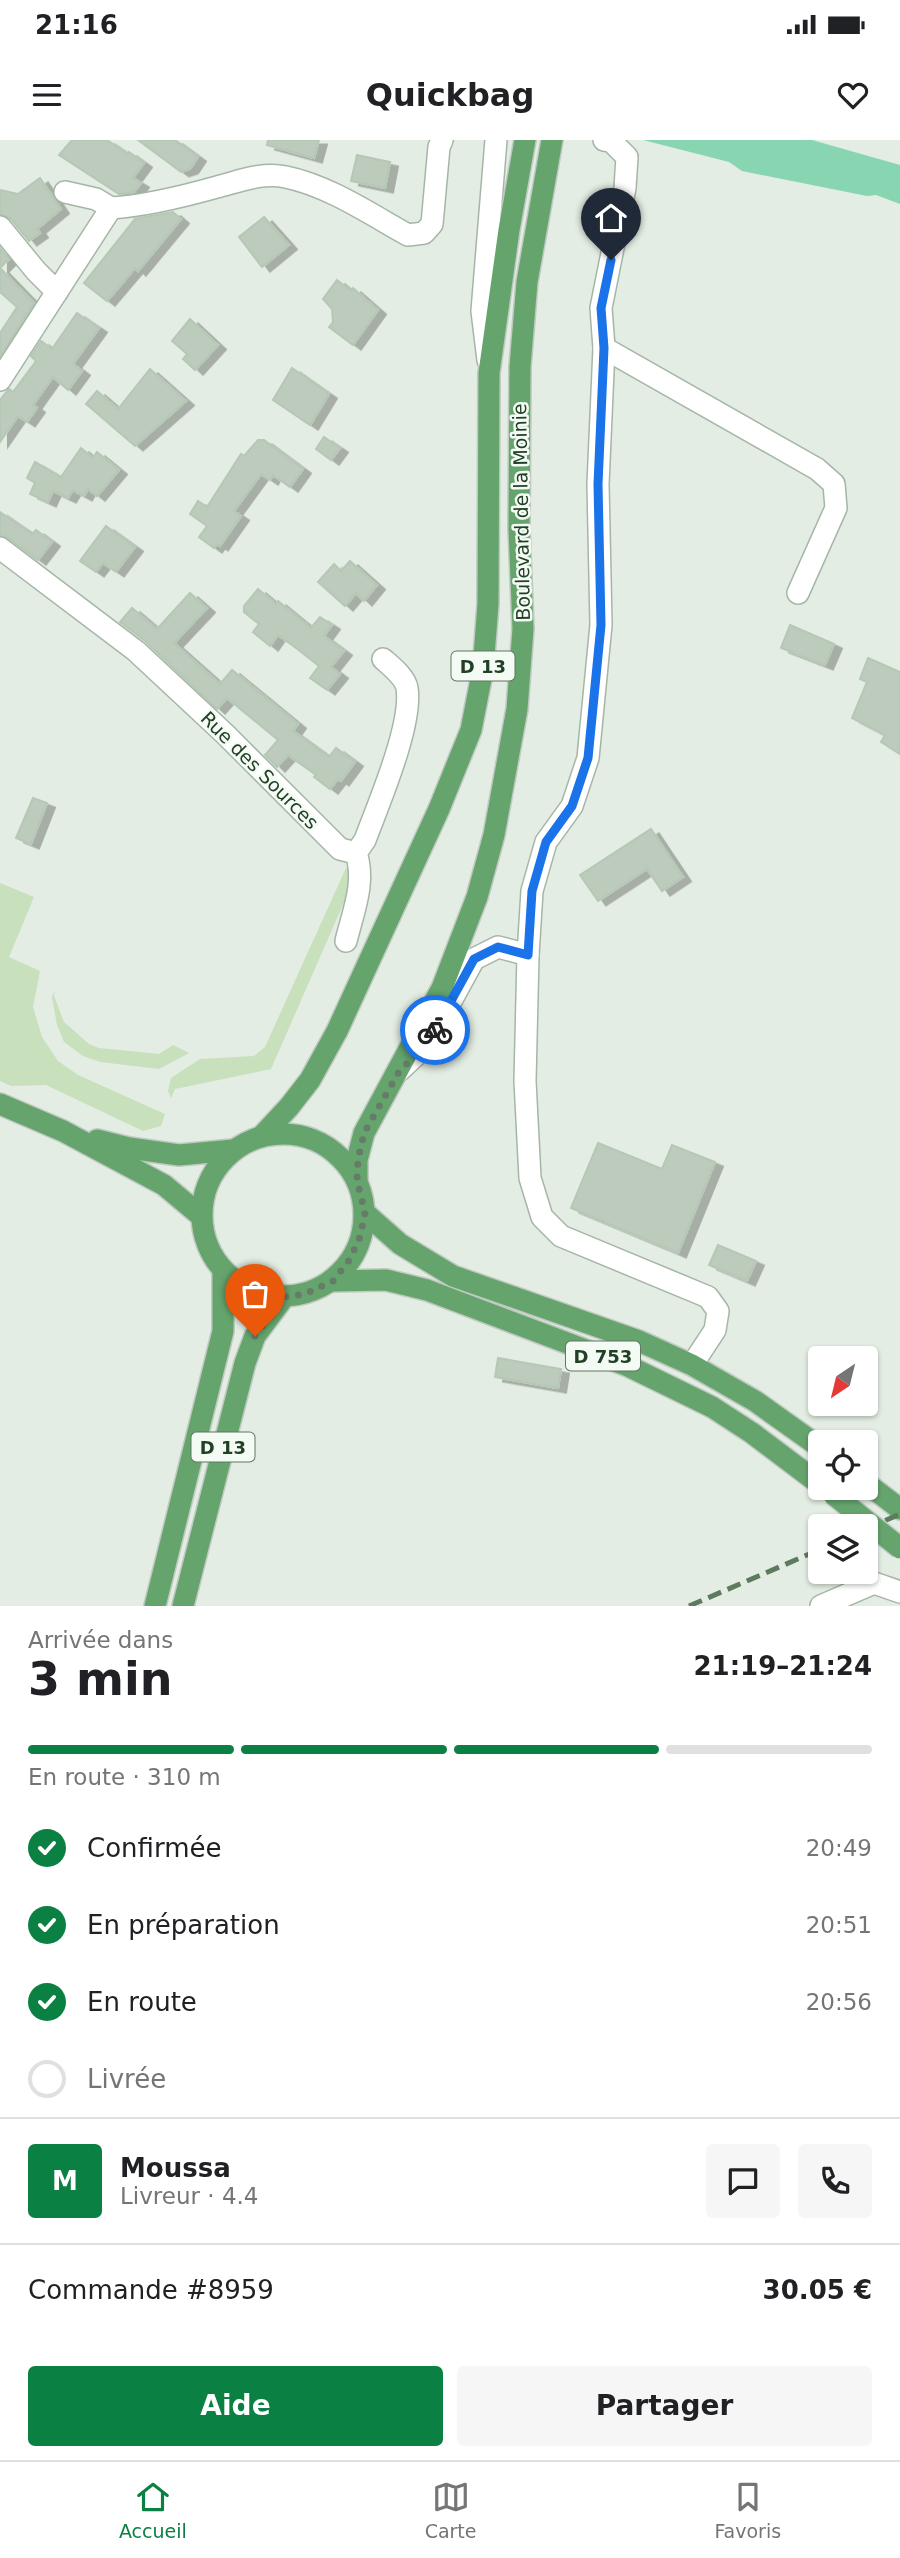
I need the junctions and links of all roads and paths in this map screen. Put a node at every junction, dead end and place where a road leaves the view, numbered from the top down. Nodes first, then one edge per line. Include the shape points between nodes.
1 (442, 140) edge
2 (604, 140) edge
3 (496, 141) edge
4 (525, 142) edge
5 (551, 145) edge
6 (65, 192) dead end
7 (111, 208) junction
8 (0, 227) edge
9 (57, 292) junction
10 (604, 348) junction
11 (489, 373) junction
12 (0, 380) edge
13 (0, 548) edge
14 (798, 593) dead end
15 (383, 659) dead end
16 (356, 853) junction
17 (346, 941) dead end
18 (528, 955) junction
19 (400, 1070) junction
20 (0, 1104) edge
21 (63, 1131) junction
22 (262, 1136) junction
23 (233, 1150) junction
24 (357, 1180) junction
25 (365, 1213) junction
26 (201, 1216) junction
27 (223, 1271) junction
28 (333, 1281) junction
29 (284, 1297) junction
30 (692, 1365) junction
31 (808, 1439) edge
32 (808, 1475) edge
33 (878, 1492) edge
34 (840, 1500) edge
35 (900, 1509) edge
36 (900, 1548) edge
37 (900, 1592) edge
38 (155, 1606) edge
39 (183, 1606) edge
40 (821, 1606) edge

1 - 7 street via 432,224 424,233 408,234 323,190 285,176 247,177 133,207
2 - 10 street via 627,157 601,308
3 - 11 street via 482,311
4 - 11 main road, Boulevard de la Moinie / D 13
5 - 19 main road, Boulevard de la Moinie / D 13 via 527,282 520,367 523,629 517,709 494,835 477,897 442,988
6 - 7 street via 96,199
7 - 9 street
8 - 9 street
9 - 12 street
10 - 14 street via 817,469 834,484 836,508
10 - 18 street via 598,484 601,625 588,758 572,806 546,842 532,891
11 - 22 main road, Boulevard de la Moinie / D 13 via 488,604 471,730 337,1031 310,1080
13 - 16 street, Rue des Sources via 136,651 340,849
15 - 16 street via 407,687 406,710 396,754 365,841
16 - 17 street via 360,885
18 - 19 street via 498,947 474,959 427,1045
18 - 30 street via 525,1081 530,1178 542,1217 561,1236 708,1297 718,1311 715,1330
19 - 24 main road, Boulevard de la Moinie / D 13 via 364,1133
20 - 21 main road
21 - 23 main road via 179,1155
21 - 26 main road via 163,1185
22 - 23 main road
22 - 24 main road via 290,1134 317,1141 340,1157
23 - 26 main road via 205,1194
24 - 25 main road
25 - 28 main road via 350,1259
25 - 30 main road, D 753 via 401,1244 453,1276 639,1341
26 - 27 main road via 212,1253
27 - 29 main road via 251,1291
27 - 38 main road, D 13 via 223,1331
28 - 29 main road via 305,1294
28 - 32 main road, D 753 via 386,1280 427,1290 628,1366 712,1407
29 - 39 main road, D 13 via 255,1336 245,1363
30 - 31 main road, D 753
33 - 35 main road
34 - 36 main road, D 753, bridge
37 - 40 street via 874,1583

